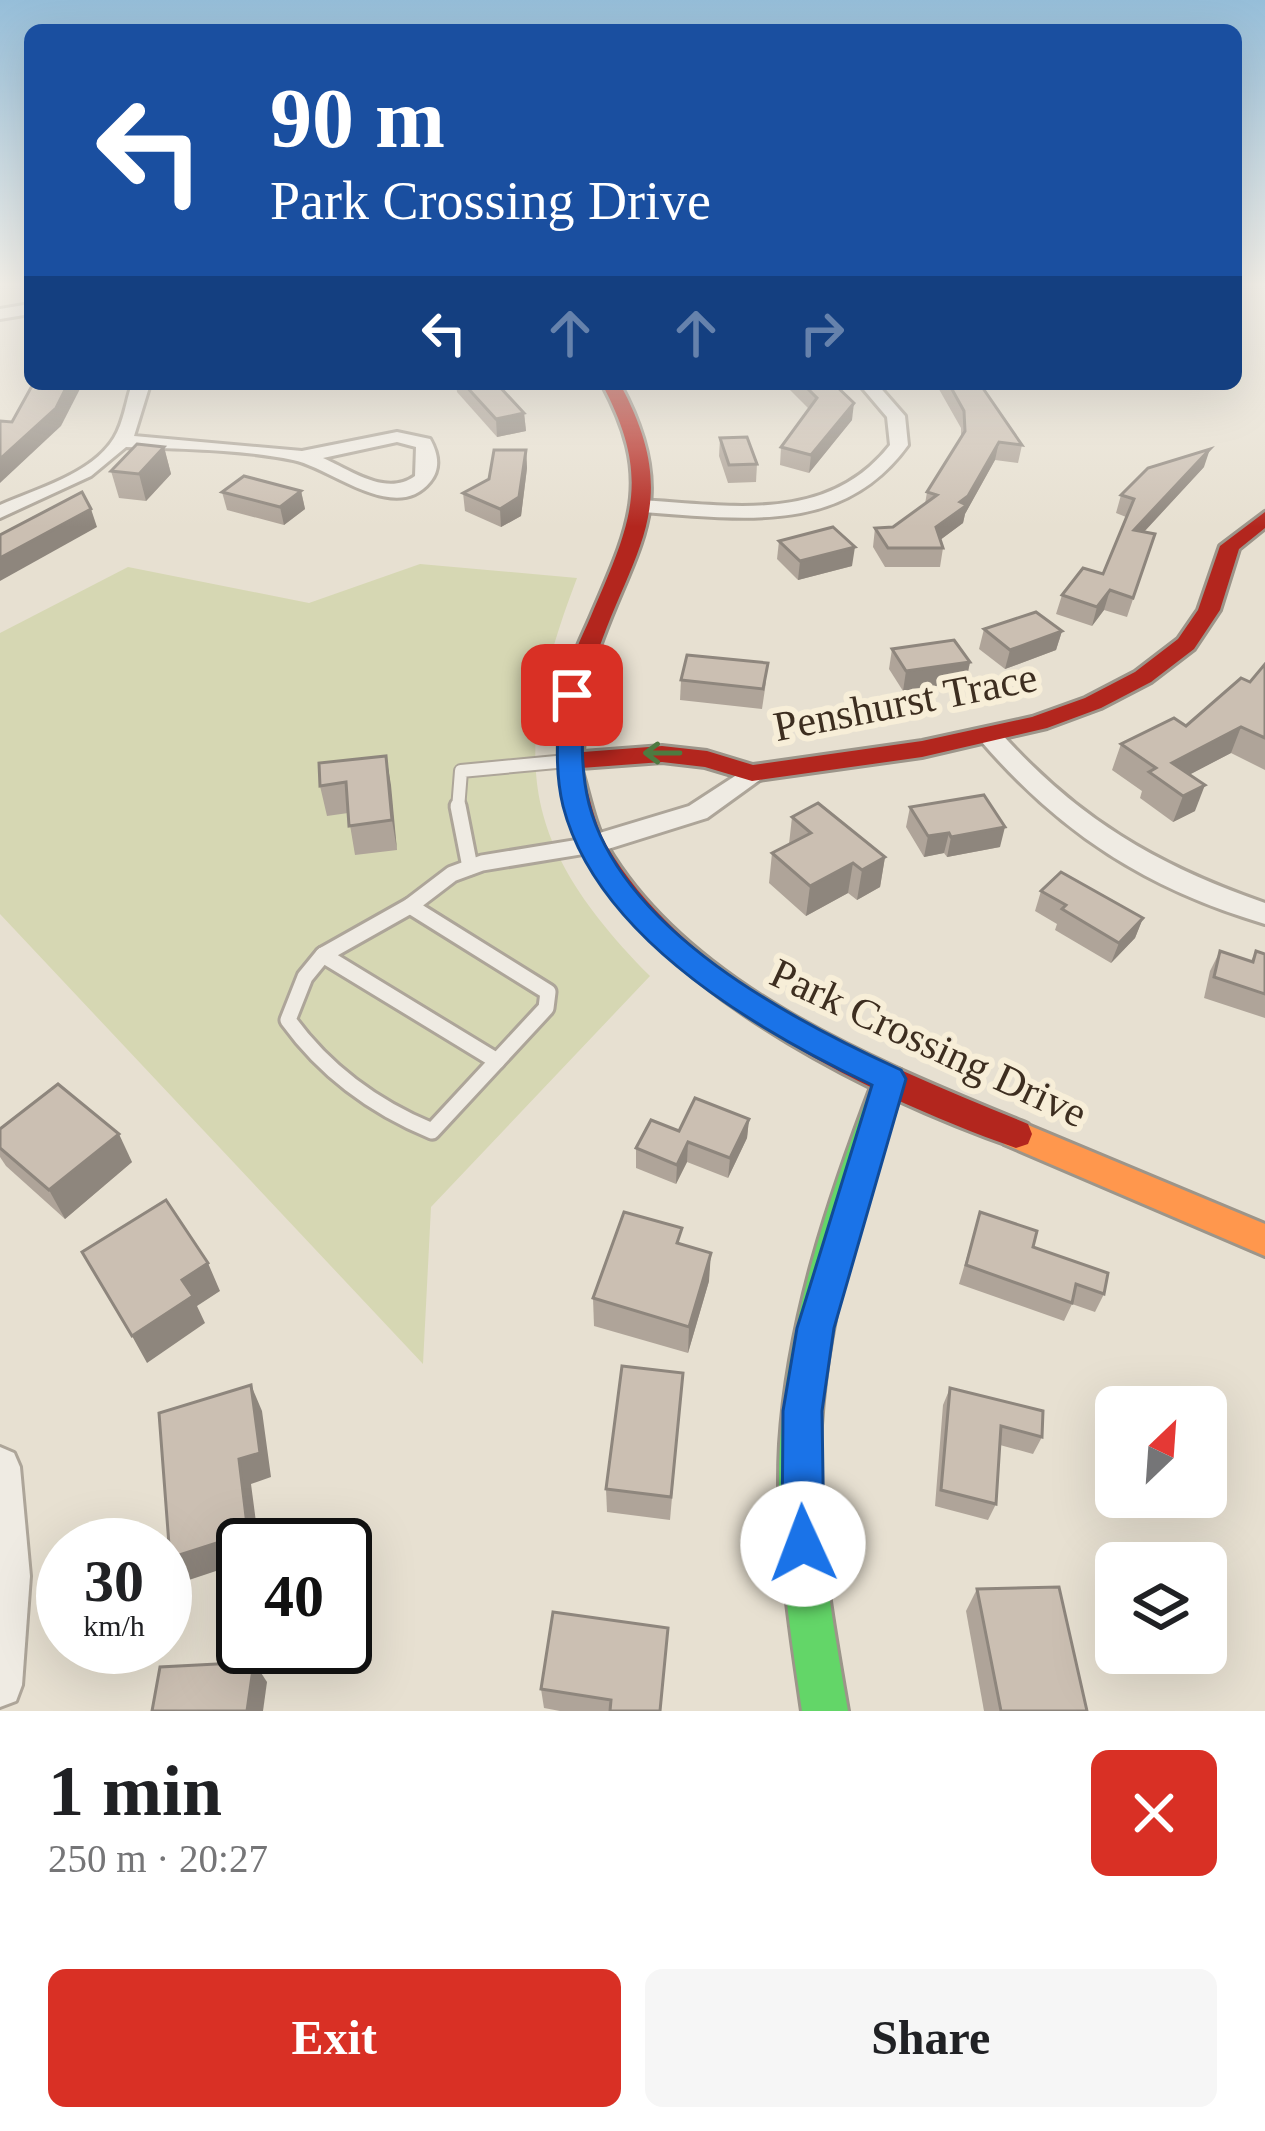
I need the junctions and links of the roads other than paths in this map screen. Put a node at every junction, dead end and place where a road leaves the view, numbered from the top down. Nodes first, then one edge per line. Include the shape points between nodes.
1 (139, 390) edge
2 (615, 390) edge
3 (873, 390) edge
4 (121, 441) junction
5 (304, 456) junction
6 (640, 506) junction
7 (0, 512) edge
8 (1265, 518) edge
9 (990, 736) junction
10 (568, 761) junction
11 (752, 773) junction
12 (592, 845) junction
13 (470, 867) junction
14 (410, 906) junction
15 (1265, 914) edge
16 (323, 955) junction
17 (497, 1060) junction
18 (890, 1079) junction
19 (1265, 1240) edge
20 (0, 1467) edge
21 (0, 1684) edge
22 (825, 1711) edge

1 - 4 street
2 - 6 street, Park Crossing Drive via 644,439 649,481
3 - 6 street via 896,416 899,446 879,472 847,492 772,511
4 - 5 street
4 - 7 street via 80,473
5 - 5 street via 378,489 403,490 429,473 424,442 412,437
6 - 10 street, Park Crossing Drive via 572,695
8 - 9 street, Penshurst Trace via 1224,550 1212,606 1168,661 1112,693
9 - 11 street, Penshurst Trace
9 - 15 street via 1057,810 1095,838 1171,879
11 -> 10 street, Penshurst Trace via 675,752
10 - 12 street, Park Crossing Drive
10 - 13 lane via 461,771 458,804
11 - 12 street, Penshurst Trace via 690,818
12 - 13 lane
12 - 18 street, Park Crossing Drive via 643,918 686,960 776,1021
13 - 14 lane
14 - 16 lane
14 - 17 lane via 548,992 546,1008
16 - 17 lane
16 - 17 lane via 288,1020 306,1048 407,1122 431,1131
18 - 19 street, Park Crossing Drive
18 - 22 street via 815,1328 802,1411 801,1511
20 - 21 street via 9,1540

